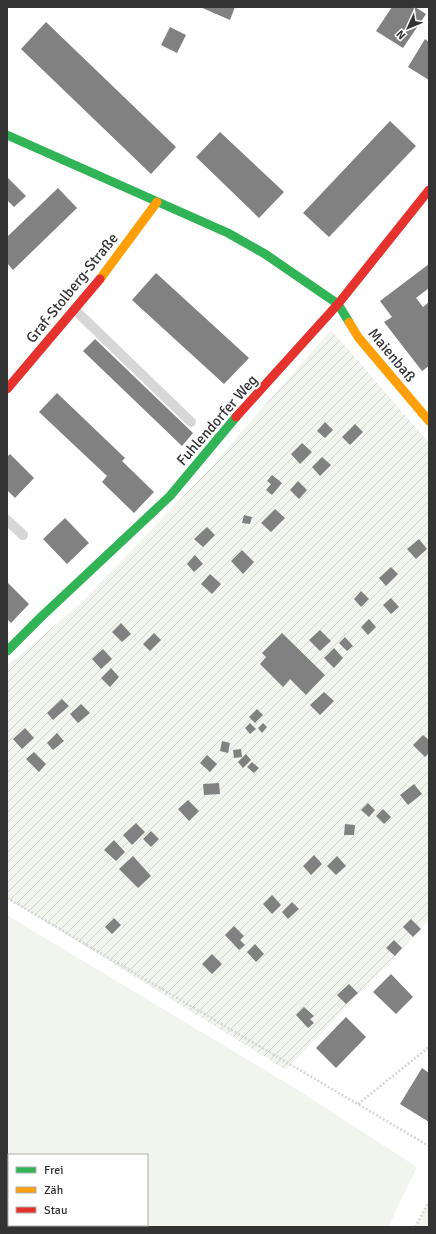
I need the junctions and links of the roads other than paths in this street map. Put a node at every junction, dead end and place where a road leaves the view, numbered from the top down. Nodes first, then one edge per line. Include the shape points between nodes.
1 (7, 135) edge
2 (429, 190) edge
3 (157, 202) junction
4 (338, 304) junction
5 (74, 309) junction
6 (7, 389) edge
7 (429, 421) edge
8 (191, 422) dead end
9 (7, 520) edge
10 (23, 535) dead end
11 (7, 651) edge

1 - 3 street
2 - 4 street, Fuhlendorfer Weg
3 - 4 street via 228,233 265,254
3 - 5 street, Graf-Stolberg-Straße
4 - 7 street, Maienbaß via 358,337
4 - 11 street, Fuhlendorfer Weg via 230,423 170,496
5 - 6 street, Graf-Stolberg-Straße
5 - 8 lane
9 - 10 lane

